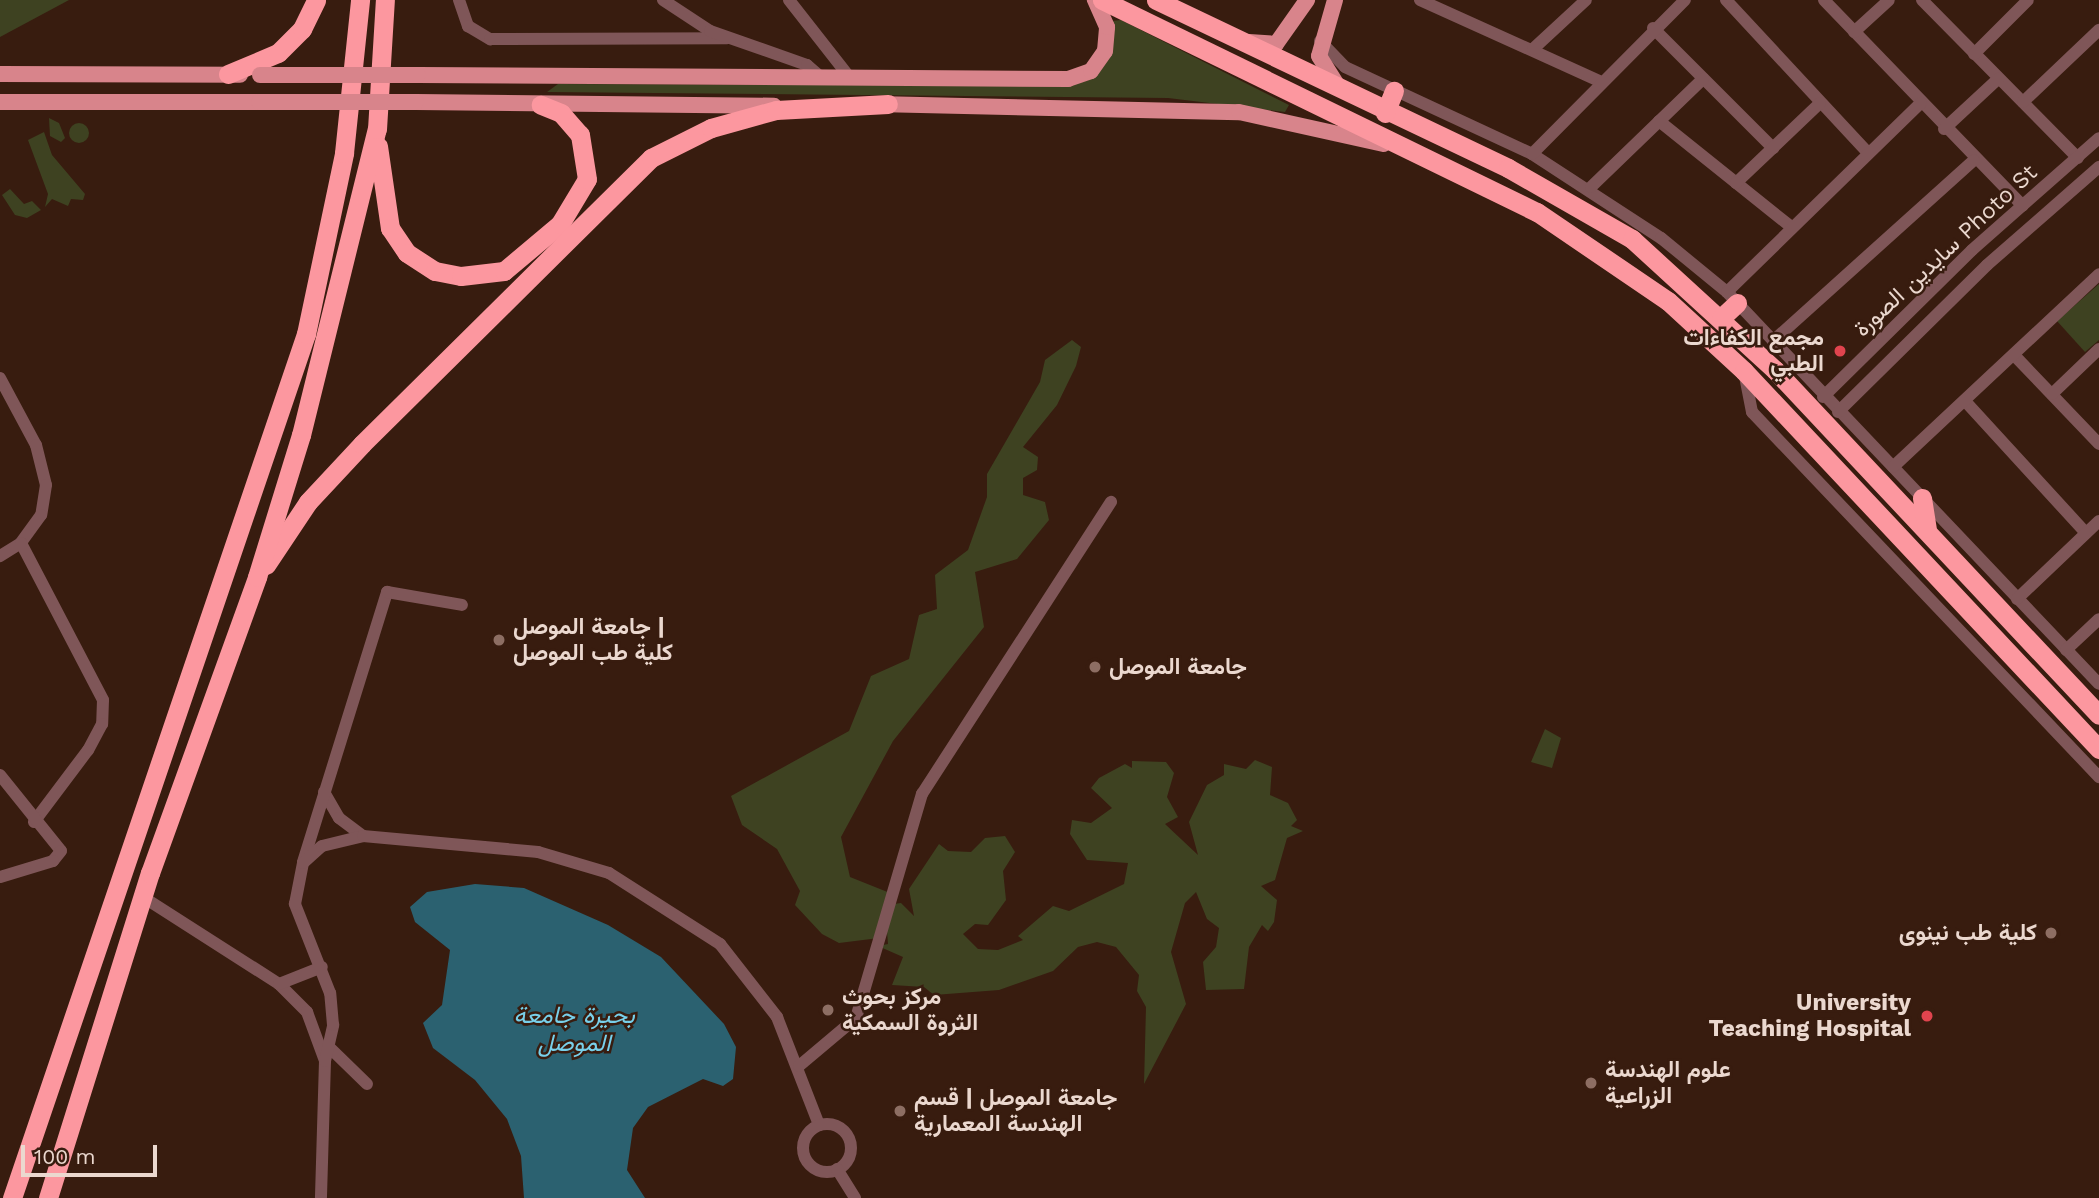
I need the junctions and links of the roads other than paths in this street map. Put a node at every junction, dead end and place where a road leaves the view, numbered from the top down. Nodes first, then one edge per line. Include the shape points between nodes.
1 (316, 0) edge
2 (360, 0) edge
3 (385, 0) edge
4 (459, 0) edge
5 (663, 0) edge
6 (789, 0) edge
7 (1095, 0) edge
8 (1102, 0) edge
9 (1156, 0) edge
10 (1307, 0) edge
11 (1335, 0) edge
12 (1420, 0) edge
13 (1586, 0) edge
14 (1685, 0) edge
15 (1726, 0) edge
16 (1825, 0) edge
17 (1889, 0) edge
18 (1922, 0) edge
19 (2028, 0) edge
20 (1653, 28) junction
21 (2099, 30) edge
22 (1854, 33) junction
23 (727, 38) junction
24 (1320, 41) junction
25 (1240, 42) junction
26 (1533, 49) junction
27 (1974, 54) junction
28 (0, 74) edge
29 (228, 74) junction
30 (538, 75) junction
31 (823, 79) junction
32 (851, 79) junction
33 (1703, 79) junction
34 (1998, 79) junction
35 (1599, 81) junction
36 (1394, 92) junction
37 (1344, 93) junction
38 (0, 102) edge
39 (2023, 102) junction
40 (1820, 103) junction
41 (1921, 103) junction
42 (888, 104) junction
43 (541, 105) junction
44 (1385, 113) junction
45 (1659, 121) junction
46 (377, 129) junction
47 (1944, 129) junction
48 (2099, 138) edge
49 (1773, 148) junction
50 (1868, 153) junction
51 (1532, 154) junction
52 (1418, 155) junction
53 (2078, 159) junction
54 (1974, 160) junction
55 (2097, 174) edge
56 (1737, 183) junction
57 (1591, 187) junction
58 (1549, 189) junction
59 (2023, 206) junction
60 (1537, 212) junction
61 (1790, 226) junction
62 (2099, 274) edge
63 (1732, 298) junction
64 (1721, 318) junction
65 (1773, 341) junction
66 (2099, 349) edge
67 (2014, 355) junction
68 (1744, 371) junction
69 (0, 377) edge
70 (2052, 394) junction
71 (1823, 397) junction
72 (1965, 401) junction
73 (1838, 412) junction
74 (2099, 444) edge
75 (1893, 467) junction
76 (1922, 498) junction
77 (1111, 502) dead end
78 (2099, 521) edge
79 (1927, 528) junction
80 (2086, 533) junction
81 (21, 542) junction
82 (0, 556) edge
83 (257, 577) junction
84 (2017, 599) junction
85 (463, 605) dead end
86 (2099, 620) edge
87 (2066, 650) junction
88 (2099, 684) edge
89 (2083, 699) junction
90 (2066, 714) junction
91 (2099, 715) edge
92 (2099, 749) edge
93 (0, 775) edge
94 (2099, 777) edge
95 (324, 792) junction
96 (34, 822) junction
97 (363, 836) junction
98 (303, 863) junction
99 (0, 877) edge
100 (143, 897) junction
101 (323, 967) junction
102 (279, 984) junction
103 (328, 1047) junction
104 (325, 1061) junction
105 (799, 1066) junction
106 (367, 1084) dead end
107 (818, 1125) junction
108 (837, 1169) junction
109 (12, 1198) edge
110 (48, 1198) edge
111 (321, 1198) edge
112 (855, 1198) edge

1 - 29 highway via 302,29 278,53
2 - 109 highway via 344,153 306,334
3 - 46 highway
4 - 23 street via 468,26 490,39
5 - 23 street
6 - 32 street
7 - 32 main road via 1107,27 1105,51 1080,76
8 - 52 highway
9 - 25 highway
10 - 25 main road via 1276,44
11 - 24 main road
12 - 26 street
13 - 26 street
14 - 20 street
15 - 40 street
16 - 22 street
17 - 22 street
18 - 27 street
19 - 27 street
20 - 33 street
20 - 35 street
21 - 39 street
22 - 41 street
23 - 31 street via 807,65
24 - 36 street via 1345,66
24 - 37 main road via 1326,74
25 - 37 highway
26 - 35 street
27 - 34 street
28 - 29 main road
29 - 30 main road, bridge
30 - 31 main road
30 - 43 main road
31 - 32 main road
33 - 45 street
33 - 49 street
34 - 39 street
34 - 47 street
35 - 51 street
36 - 44 highway
36 - 51 street
37 - 44 highway
38 - 43 main road, bridge
39 - 53 street
40 - 49 street
40 - 50 street
41 - 47 street
41 - 50 street
42 - 43 main road
42 - 52 main road via 1239,112
42 - 83 highway via 776,110 711,128 651,158 362,444 308,502
43 - 46 highway via 561,114 580,135 587,179 560,224 516,263 483,276 435,271 407,253 390,228
44 - 58 highway
45 - 56 street
45 - 57 street
46 - 83 highway via 337,306
47 - 54 street
48 - 53 street, سايدين الصورة Photo St
49 - 56 street
50 - 61 street
51 - 57 street
52 - 60 highway
53 - 59 street, سايدين الصورة Photo St
54 - 59 street
54 - 65 street
55 - 73 street, سايدين الصورة Photo St via 1987,265
56 - 61 street
57 - 63 street
58 - 60 highway
58 - 64 highway via 1632,239
59 - 71 street, سايدين الصورة Photo St
60 - 68 highway via 1668,301
61 - 63 street
62 - 67 street
63 - 64 highway
63 - 65 street
64 - 79 highway
65 - 71 street
66 - 70 street
67 - 70 street
67 - 72 street
68 - 90 highway
68 - 94 street via 1752,412
69 - 81 street via 36,445 46,485 41,515
70 - 74 street
71 - 73 street
72 - 75 street
72 - 80 street
73 - 75 street
75 - 76 street
76 - 79 highway
76 - 84 street
77 - 105 street via 922,794 856,1018
78 - 80 street
79 - 89 highway
80 - 84 street
81 - 82 street
81 - 96 street via 103,700 102,724 93,742
83 - 100 highway
84 - 87 street
85 - 95 street via 387,592
86 - 87 street
87 - 88 street
89 - 90 highway
89 - 91 highway
90 - 92 highway
93 - 96 street
95 - 97 street via 339,818
95 - 98 street
96 - 99 street via 60,846 60,855
97 - 98 street via 322,846
97 - 105 street via 538,852 609,873 720,944 777,1017
98 - 101 street via 295,904
100 - 102 street
100 - 110 highway
101 - 102 street
101 - 103 street via 333,1025
102 - 104 street via 307,1012
103 - 104 street
103 - 106 street
104 - 111 street
105 - 107 street
107 - 108 street via 835,1125 850,1142 849,1158
107 - 108 street via 804,1141 804,1156 822,1171
108 - 112 street

